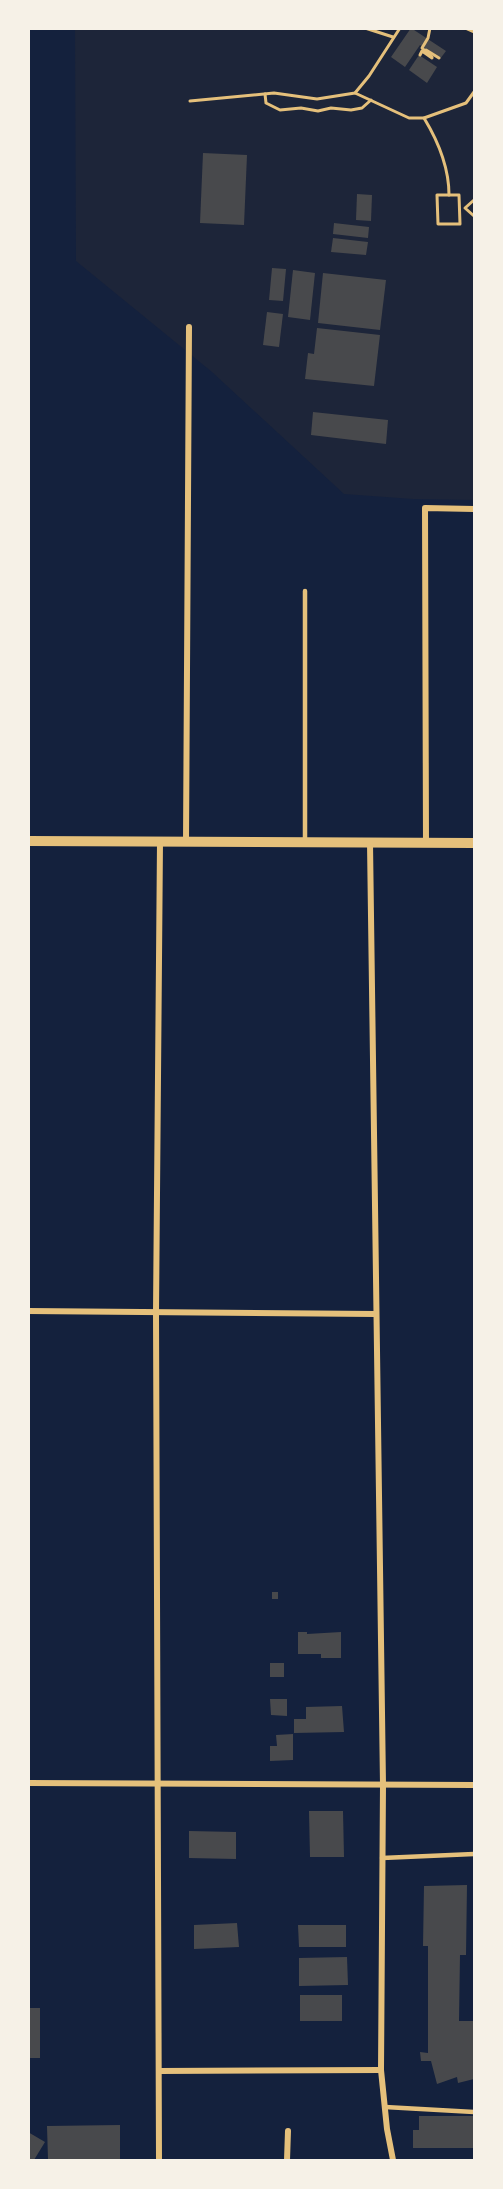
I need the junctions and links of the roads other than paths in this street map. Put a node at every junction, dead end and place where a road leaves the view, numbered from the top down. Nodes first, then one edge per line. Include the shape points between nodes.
1 (189, 327) dead end
2 (474, 508) edge
3 (305, 591) dead end
4 (28, 841) edge
5 (160, 842) junction
6 (186, 842) junction
7 (305, 842) junction
8 (370, 843) junction
9 (426, 843) junction
10 (474, 843) edge
11 (28, 1311) edge
12 (156, 1312) junction
13 (376, 1314) junction
14 (28, 1783) edge
15 (158, 1784) junction
16 (383, 1785) junction
17 (474, 1785) edge
18 (474, 1854) edge
19 (382, 1858) junction
20 (381, 2070) junction
21 (159, 2071) junction
22 (385, 2107) junction
23 (474, 2112) edge
24 (288, 2131) dead end
25 (159, 2160) edge
26 (287, 2160) edge
27 (393, 2160) edge

1 - 6 street
2 - 9 street via 425,508
3 - 7 lane
4 - 5 street
5 - 6 street
5 - 12 street
6 - 7 street
7 - 8 street
8 - 9 street
8 - 13 street
9 - 10 street
11 - 12 street
12 - 13 street
12 - 15 street
13 - 16 street
14 - 15 street
15 - 16 street
15 - 21 street
16 - 17 street
16 - 19 street
18 - 19 lane
19 - 20 street
20 - 21 street
20 - 22 street
21 - 25 street
22 - 23 lane
22 - 27 street
24 - 26 street

